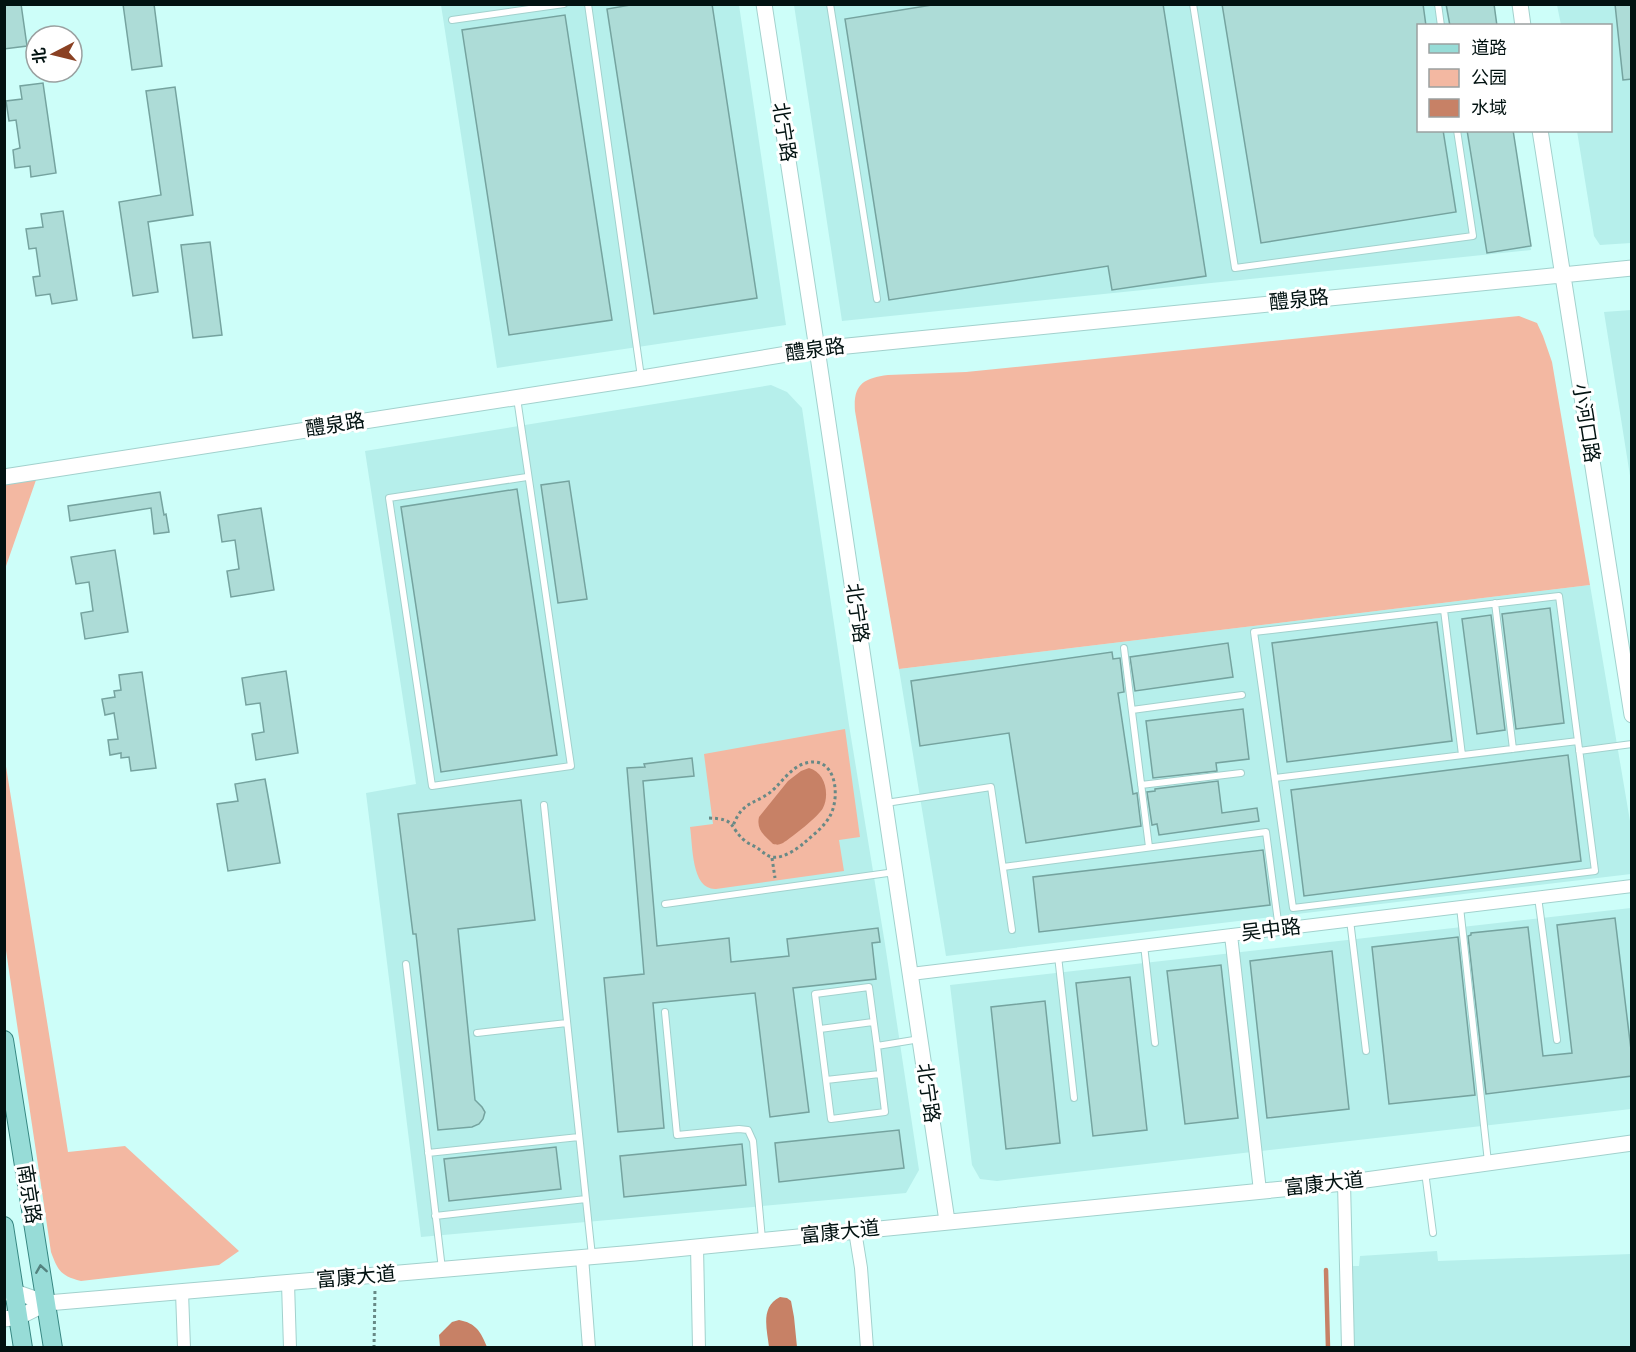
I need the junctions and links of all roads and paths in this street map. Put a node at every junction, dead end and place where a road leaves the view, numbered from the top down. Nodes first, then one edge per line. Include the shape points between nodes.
1 (564, 4) edge
2 (588, 4) edge
3 (764, 4) edge
4 (830, 4) edge
5 (1193, 4) edge
6 (1438, 4) edge
7 (1520, 4) edge
8 (452, 20) dead end
9 (1441, 24) edge
10 (1523, 24) edge
11 (1457, 132) edge
12 (1540, 132) edge
13 (1632, 268) edge
14 (1563, 274) junction
15 (877, 299) dead end
16 (817, 349) junction
17 (642, 378) junction
18 (517, 397) junction
19 (4, 477) edge
20 (527, 477) junction
21 (1495, 603) junction
22 (1444, 610) junction
23 (1124, 648) dead end
24 (1242, 695) dead end
25 (1131, 710) junction
26 (1632, 715) edge
27 (1578, 741) junction
28 (1632, 744) edge
29 (1513, 749) junction
30 (1579, 750) junction
31 (1462, 755) junction
32 (1241, 773) dead end
33 (1275, 778) junction
34 (1141, 785) junction
35 (885, 803) junction
36 (544, 805) dead end
37 (709, 818) dead end
38 (733, 826) junction
39 (1149, 847) junction
40 (772, 857) junction
41 (1003, 867) junction
42 (896, 872) junction
43 (1632, 886) edge
44 (777, 888) junction
45 (1538, 897) junction
46 (665, 904) dead end
47 (1460, 907) junction
48 (1350, 920) junction
49 (1278, 929) junction
50 (1012, 930) dead end
51 (1231, 935) junction
52 (1144, 945) junction
53 (1058, 956) junction
54 (406, 964) dead end
55 (911, 974) junction
56 (665, 1012) dead end
57 (873, 1022) junction
58 (567, 1023) junction
59 (820, 1029) junction
60 (477, 1033) dead end
61 (920, 1039) junction
62 (4, 1040) edge
63 (1557, 1040) dead end
64 (1155, 1043) dead end
65 (877, 1046) junction
66 (1366, 1052) dead end
67 (880, 1074) junction
68 (826, 1080) junction
69 (1074, 1098) dead end
70 (579, 1137) junction
71 (1632, 1143) edge
72 (428, 1153) junction
73 (1489, 1163) junction
74 (1425, 1172) junction
75 (1344, 1183) junction
76 (1260, 1191) junction
77 (586, 1199) junction
78 (435, 1216) junction
79 (948, 1221) junction
80 (4, 1226) edge
81 (855, 1231) junction
82 (1433, 1233) dead end
83 (762, 1240) junction
84 (697, 1246) junction
85 (587, 1257) junction
86 (442, 1269) junction
87 (376, 1275) junction
88 (288, 1282) junction
89 (182, 1292) junction
90 (10, 1293) edge
91 (47, 1303) junction
92 (12, 1318) edge
93 (24, 1347) edge
94 (53, 1347) edge
95 (184, 1347) edge
96 (290, 1347) edge
97 (374, 1347) edge
98 (589, 1347) edge
99 (699, 1347) edge
100 (867, 1347) edge
101 (1348, 1347) edge

1 - 8 lane
2 - 17 lane
3 - 16 street, 北宁路
4 - 15 lane
5 - 11 lane via 1235,268 1473,236
6 - 9 lane
7 - 10 street
12 - 14 street, 小河口路
13 - 14 street, 醴泉路
14 - 16 street, 醴泉路
14 - 26 street, 小河口路
16 - 17 street, 醴泉路
16 - 35 street, 北宁路
17 - 18 street, 醴泉路
18 - 19 street, 醴泉路
18 - 20 lane
20 - 20 lane via 571,766 432,786 389,498
21 - 22 lane
21 - 27 lane via 1559,596
21 - 29 lane
22 - 31 lane
22 - 33 lane via 1254,632
23 - 25 lane
24 - 25 lane
25 - 34 lane
27 - 29 lane
27 - 30 lane
28 - 30 lane
29 - 31 lane
30 - 33 lane via 1595,871 1293,908
31 - 33 lane
32 - 34 lane
34 - 39 lane
35 - 41 lane via 992,787
35 - 42 street, 北宁路
36 - 58 lane
37 - 38 path via 725,820
38 - 40 path via 744,840
38 - 40 path via 745,806 771,793 801,764 818,762 825,766 832,773 835,796 828,819 800,847
39 - 41 lane
39 - 49 lane via 1266,832
40 - 44 path
41 - 50 lane
42 - 44 lane
42 - 55 street, 北宁路
43 - 45 street, 吴中路
44 - 46 lane
45 - 47 street, 吴中路
45 - 63 lane
47 - 48 street, 吴中路
47 - 73 lane
48 - 49 street, 吴中路
48 - 66 lane
49 - 51 street, 吴中路
51 - 52 street, 吴中路
51 - 76 street
52 - 53 street, 吴中路
52 - 64 lane
53 - 55 street, 吴中路
53 - 69 lane
54 - 72 lane
55 - 61 street, 北宁路
56 - 83 lane via 676,1135 748,1130 753,1141
57 - 59 lane
57 - 59 lane via 869,987 815,994
57 - 65 lane
58 - 60 lane
58 - 70 lane
59 - 68 lane
61 - 65 lane
61 - 79 street, 北宁路
91 -> 62 main road, 南京路
65 - 67 lane
67 - 68 lane
67 - 68 lane via 885,1112 831,1119
70 - 72 lane
70 - 77 lane
71 - 73 street, 富康大道
72 - 78 lane
73 - 74 street, 富康大道
74 - 75 street, 富康大道
74 - 82 lane
75 - 76 street, 富康大道
75 - 101 street
76 - 79 street, 富康大道
77 - 78 lane
77 - 85 lane
78 - 86 lane
79 - 81 street, 富康大道
80 - 90 main road, 南京路
81 - 83 street, 富康大道
81 - 100 street
83 - 84 street, 富康大道
84 - 85 street, 富康大道
84 - 99 street
85 - 86 street, 富康大道
85 - 98 street
86 - 87 street, 富康大道
87 - 88 street, 富康大道
87 - 97 path
88 - 89 street, 富康大道
88 - 96 street
89 - 91 street, 富康大道
89 - 95 street
90 - 91 street, 富康大道
90 - 92 main road, 南京路
91 - 92 street, 富康大道
91 - 94 main road, 南京路
92 - 93 main road, 南京路

